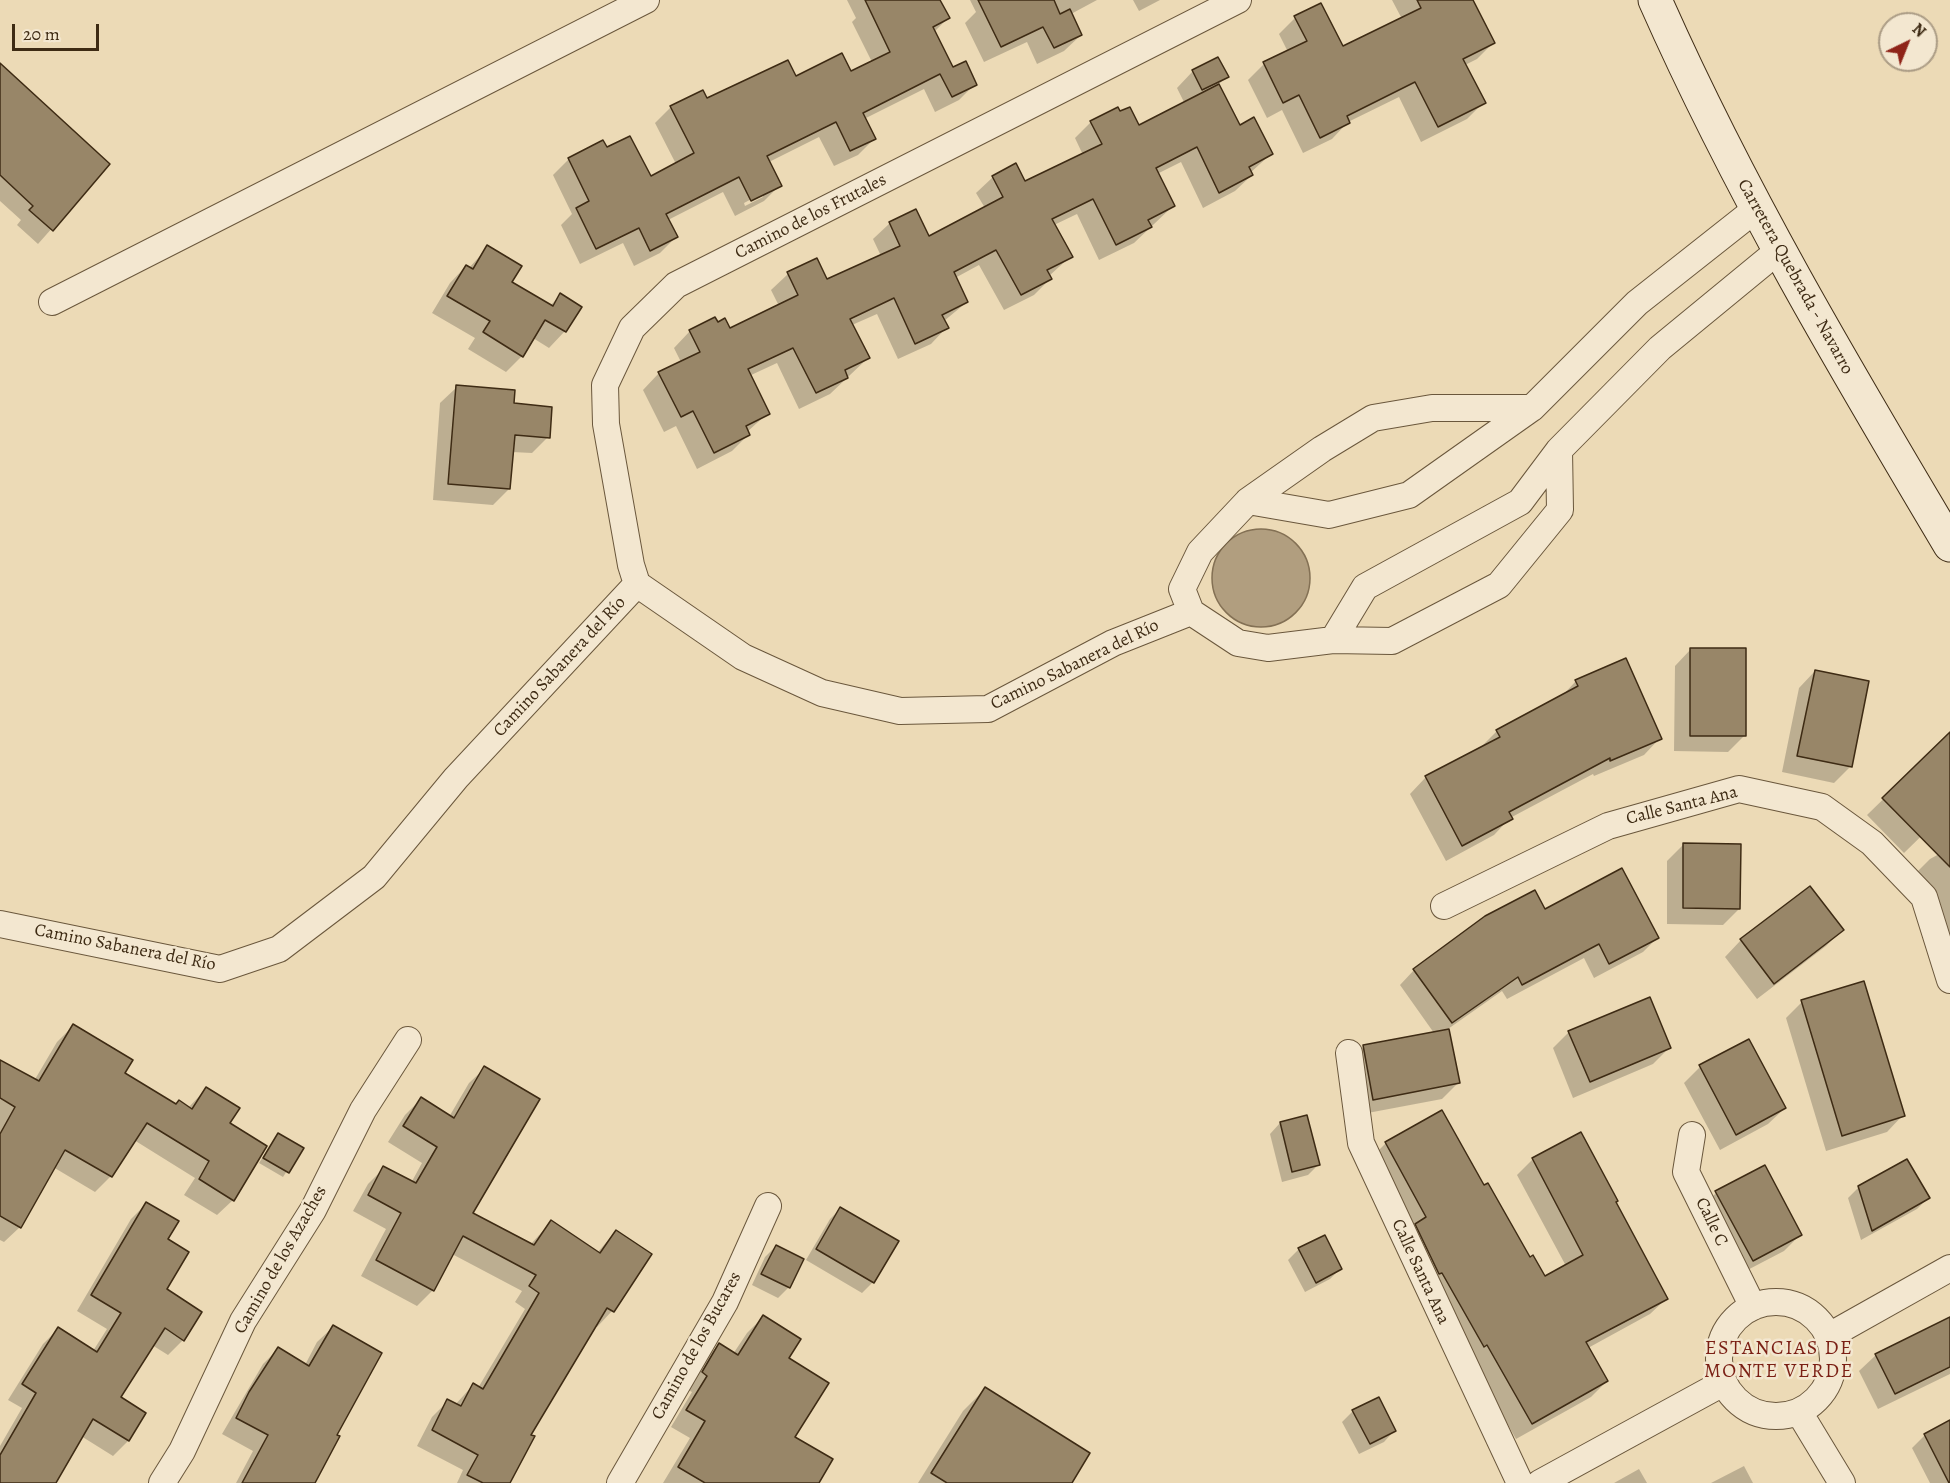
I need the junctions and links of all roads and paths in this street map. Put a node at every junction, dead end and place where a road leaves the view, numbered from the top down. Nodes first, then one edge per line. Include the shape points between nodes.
1 (646, 0) edge
2 (1238, 0) edge
3 (1655, 0) edge
4 (1756, 209) junction
5 (1778, 251) junction
6 (52, 302) dead end
7 (1532, 408) junction
8 (1558, 450) junction
9 (1248, 501) junction
10 (1950, 545) edge
11 (637, 584) junction
12 (1191, 612) junction
13 (1333, 640) junction
14 (1444, 906) dead end
15 (0, 924) edge
16 (1950, 980) edge
17 (408, 1040) dead end
18 (1349, 1053) dead end
19 (1692, 1135) dead end
20 (768, 1206) dead end
21 (1950, 1268) edge
22 (1753, 1307) junction
23 (1829, 1336) junction
24 (1723, 1383) junction
25 (1799, 1412) junction
26 (162, 1483) edge
27 (620, 1483) edge
28 (1520, 1483) edge
29 (1540, 1483) edge
30 (1842, 1483) edge

1 - 6 street
2 - 11 street, Camino de los Frutales via 676,285 632,328 605,385 606,424
3 - 4 street, Carretera Quebrada - Navarro via 1693,86
4 - 5 street, Carretera Quebrada - Navarro
4 - 7 street via 1637,303
5 - 8 street via 1660,348
5 - 10 street, Carretera Quebrada - Navarro
7 - 9 street via 1432,408 1373,418
7 - 9 street via 1409,495 1329,515
8 - 13 street via 1520,502 1365,587
8 - 13 street via 1560,510 1499,585 1392,641
9 - 12 street via 1200,552 1182,589
11 - 12 street, Camino Sabanera del Río via 743,657 822,693 900,711 988,709 1113,643
11 - 15 street, Camino Sabanera del Río via 456,778 374,877 279,949 220,969
12 - 13 street via 1238,643 1269,648
14 - 16 street, Calle Santa Ana via 1608,826 1739,789 1822,807 1872,843 1923,897
17 - 26 street, Camino de los Azaches via 363,1110 313,1210 243,1321 182,1451
18 - 28 street, Calle Santa Ana via 1361,1143
19 - 22 street, Calle C via 1686,1172
20 - 27 street, Camino de los Bucares via 725,1302
21 - 23 street
22 - 23 street via 1774,1302 1797,1306 1816,1318
22 - 24 street via 1734,1319 1722,1338 1718,1360
23 - 25 street via 1834,1358 1830,1380 1818,1399
24 - 25 street via 1736,1401 1755,1413 1777,1417
24 - 29 street
25 - 30 street

